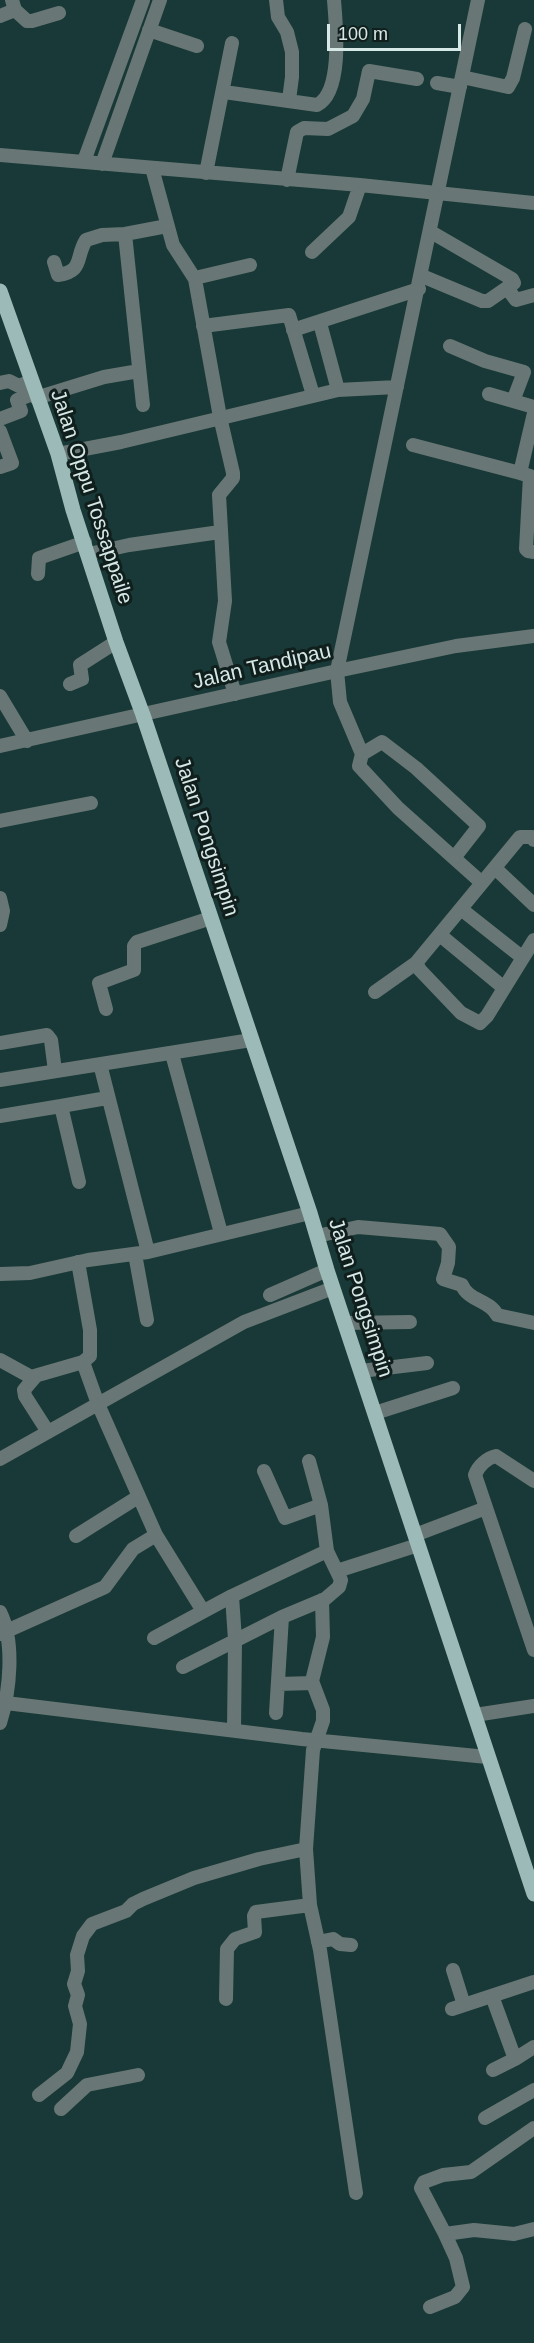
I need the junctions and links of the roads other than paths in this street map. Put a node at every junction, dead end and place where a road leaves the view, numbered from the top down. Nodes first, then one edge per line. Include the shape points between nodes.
1 (143, 0) edge
2 (160, 0) edge
3 (276, 0) edge
4 (334, 0) edge
5 (478, 0) edge
6 (14, 5) edge
7 (59, 13) dead end
8 (0, 16) edge
9 (525, 29) dead end
10 (149, 30) junction
11 (232, 43) dead end
12 (197, 46) dead end
13 (417, 79) dead end
14 (461, 82) junction
15 (437, 83) dead end
16 (224, 92) junction
17 (289, 100) junction
18 (0, 155) edge
19 (84, 161) junction
20 (102, 164) junction
21 (152, 168) junction
22 (206, 173) junction
23 (286, 180) junction
24 (360, 185) junction
25 (437, 193) junction
26 (534, 203) edge
27 (167, 226) junction
28 (431, 232) junction
29 (125, 234) junction
30 (312, 252) dead end
31 (54, 262) dead end
32 (250, 265) dead end
33 (195, 278) junction
34 (420, 282) junction
35 (507, 288) junction
36 (0, 291) edge
37 (534, 295) edge
38 (320, 323) junction
39 (203, 326) junction
40 (294, 330) junction
41 (450, 346) dead end
42 (139, 371) junction
43 (0, 383) edge
44 (397, 387) junction
45 (34, 390) junction
46 (338, 390) junction
47 (489, 394) dead end
48 (313, 395) junction
49 (513, 401) junction
50 (143, 405) dead end
51 (534, 407) edge
52 (534, 413) edge
53 (219, 417) junction
54 (0, 419) edge
55 (0, 431) edge
56 (413, 445) dead end
57 (58, 454) junction
58 (0, 467) edge
59 (520, 473) junction
60 (219, 532) junction
61 (87, 548) junction
62 (534, 552) edge
63 (38, 574) dead end
64 (534, 636) edge
65 (116, 642) junction
66 (337, 671) junction
67 (70, 684) dead end
68 (236, 694) junction
69 (0, 696) edge
70 (143, 715) junction
71 (27, 741) junction
72 (0, 746) edge
73 (362, 754) junction
74 (91, 803) dead end
75 (0, 821) edge
76 (534, 840) edge
77 (454, 858) junction
78 (496, 869) junction
79 (482, 883) junction
80 (0, 898) edge
81 (534, 905) edge
82 (461, 909) junction
83 (210, 918) junction
84 (0, 925) edge
85 (440, 935) junction
86 (534, 940) edge
87 (523, 958) junction
88 (416, 963) junction
89 (504, 988) junction
90 (375, 992) dead end
91 (106, 1009) dead end
92 (251, 1040) junction
93 (0, 1043) edge
94 (172, 1053) junction
95 (100, 1064) junction
96 (55, 1071) junction
97 (0, 1080) edge
98 (107, 1098) junction
99 (61, 1106) junction
100 (0, 1116) edge
101 (78, 1182) dead end
102 (310, 1213) junction
103 (221, 1233) junction
104 (317, 1236) junction
105 (142, 1253) junction
106 (78, 1262) junction
107 (327, 1270) junction
108 (0, 1274) edge
109 (333, 1288) junction
110 (270, 1295) dead end
111 (147, 1320) dead end
112 (410, 1322) dead end
113 (345, 1323) junction
114 (534, 1323) edge
115 (0, 1360) edge
116 (83, 1362) junction
117 (427, 1363) dead end
118 (361, 1371) junction
119 (35, 1377) junction
120 (453, 1388) dead end
121 (98, 1404) junction
122 (375, 1413) junction
123 (48, 1432) junction
124 (0, 1459) edge
125 (309, 1461) dead end
126 (264, 1471) dead end
127 (534, 1481) edge
128 (138, 1497) junction
129 (321, 1505) junction
130 (486, 1508) junction
131 (156, 1535) junction
132 (76, 1536) dead end
133 (417, 1540) junction
134 (327, 1551) junction
135 (337, 1571) junction
136 (232, 1596) junction
137 (322, 1600) junction
138 (203, 1611) junction
139 (0, 1612) edge
140 (282, 1617) junction
141 (4, 1633) edge
142 (153, 1638) dead end
143 (235, 1640) junction
144 (534, 1650) edge
145 (183, 1667) dead end
146 (312, 1683) junction
147 (278, 1684) junction
148 (6, 1703) junction
149 (534, 1706) edge
150 (276, 1713) dead end
151 (475, 1716) junction
152 (0, 1723) edge
153 (234, 1730) junction
154 (315, 1740) junction
155 (487, 1757) junction
156 (306, 1849) junction
157 (534, 1894) edge
158 (310, 1905) junction
159 (318, 1942) junction
160 (351, 1945) dead end
161 (453, 1970) dead end
162 (534, 1982) edge
163 (492, 1996) junction
164 (226, 1999) dead end
165 (534, 2047) edge
166 (515, 2059) junction
167 (494, 2070) dead end
168 (138, 2075) dead end
169 (60, 2079) junction
170 (534, 2090) edge
171 (39, 2095) dead end
172 (75, 2095) junction
173 (61, 2109) dead end
174 (485, 2118) dead end
175 (534, 2128) edge
176 (356, 2193) dead end
177 (534, 2229) edge
178 (445, 2234) junction
179 (430, 2307) dead end

1 - 19 street
2 - 10 street
3 - 17 street via 278,17 292,52
4 - 17 street via 336,67 324,100 317,105
5 - 14 street
6 - 7 street via 27,21
6 - 8 street
9 - 14 street via 508,87
10 - 12 street
10 - 20 street
11 - 16 street
13 - 23 street via 369,72 363,99 353,116 328,129 304,128 297,132
14 - 15 street
14 - 25 street
16 - 17 street
16 - 22 street
18 - 19 street
19 - 20 street
20 - 21 street
21 - 22 street
21 - 27 street
22 - 23 street
23 - 24 street
24 - 25 street
24 - 30 street via 349,217
25 - 26 street
25 - 28 street
27 - 29 street
27 - 33 street via 175,249
28 - 34 street
28 - 35 street via 512,279 514,283
29 - 31 street via 86,240 73,270 58,275
29 - 42 street
32 - 33 street
33 - 39 street
34 - 35 street via 480,301
34 - 38 street
34 - 44 street
35 - 37 street via 516,300
36 - 45 main road, Jalan Oppu Tossappaile
38 - 40 street
38 - 46 street
39 - 40 street via 287,314
39 - 53 street
40 - 48 street
41 - 49 street via 524,372
42 - 45 street
42 - 50 street
43 - 45 street via 9,381
44 - 46 street
44 - 66 street
45 - 54 street via 17,400 21,411
45 - 57 main road, Jalan Oppu Tossappaile
46 - 48 street
47 - 49 street
48 - 53 street
49 - 51 street
52 - 59 street
53 - 57 street
53 - 60 street via 233,477 219,493
55 - 58 street via 12,463
56 - 59 street
57 - 61 main road, Jalan Oppu Tossappaile
59 - 62 street via 530,476 526,549
60 - 61 street
60 - 68 street via 225,601 219,647
61 - 63 street via 39,558
61 - 65 main road, Jalan Oppu Tossappaile
64 - 66 street, Jalan Tandipau via 456,646
65 - 67 street via 80,665 82,679
65 - 70 main road, Jalan Oppu Tossappaile
66 - 68 street, Jalan Tandipau
66 - 73 street via 340,702
68 - 70 street, Jalan Tandipau
69 - 71 street
70 - 71 street, Jalan Tandipau
70 - 83 main road, Jalan Pongsimpin
71 - 72 street, Jalan Tandipau
73 - 77 street via 359,766 398,808
73 - 77 street via 382,742 479,826
74 - 75 street
76 - 78 street via 520,837
77 - 79 street
78 - 79 street
78 - 81 street
79 - 82 street
80 - 84 street
82 - 85 street
82 - 87 street
83 - 91 street via 137,942 134,970 99,983
83 - 92 main road, Jalan Pongsimpin
85 - 88 street
85 - 89 street
86 - 87 street
87 - 89 street
88 - 89 street via 461,1013 480,1023
88 - 90 street
92 - 94 street
92 - 102 main road, Jalan Pongsimpin
93 - 96 street via 47,1035
94 - 95 street
94 - 103 street
95 - 96 street
95 - 98 street
96 - 97 street
98 - 99 street
98 - 105 street
99 - 100 street
99 - 101 street
102 - 103 street
102 - 104 main road, Jalan Pongsimpin
103 - 105 street
104 - 107 main road, Jalan Pongsimpin
104 - 114 street via 358,1227 440,1234 449,1246 443,1279 462,1286 465,1293 493,1308 497,1315
105 - 106 street
105 - 111 street
106 - 108 street via 30,1273
106 - 116 street via 90,1337 90,1356
107 - 109 main road, Jalan Pongsimpin
107 - 110 street
109 - 113 main road, Jalan Pongsimpin
109 - 121 street via 244,1322
112 - 113 street
113 - 118 main road, Jalan Pongsimpin
115 - 119 street
116 - 119 street
116 - 121 street
117 - 118 street
118 - 122 main road, Jalan Pongsimpin
119 - 123 street via 24,1390 25,1396
120 - 122 street
121 - 123 street
121 - 128 street
122 - 133 main road, Jalan Pongsimpin
123 - 124 street
125 - 129 street
126 - 129 street via 285,1518
127 - 130 street via 501,1458 489,1458 475,1475
128 - 131 street
128 - 132 street
129 - 134 street
130 - 133 street
130 - 144 street
131 - 138 street
131 - 141 street via 133,1549 103,1588
133 - 135 street
133 - 151 main road, Jalan Pongsimpin
134 - 135 street
134 - 136 street
135 - 137 street via 339,1587
136 - 138 street
136 - 143 street
137 - 140 street
137 - 146 street via 322,1636
138 - 142 street
139 - 141 street
140 - 143 street
140 - 147 street
141 - 148 street
143 - 145 street
143 - 153 street
146 - 147 street
146 - 154 street via 323,1714
147 - 150 street
148 - 152 street
148 - 153 street
149 - 151 street
151 - 155 main road, Jalan Pongsimpin
153 - 154 street
154 - 155 street
154 - 156 street
155 - 157 main road, Jalan Pongsimpin
156 - 158 street
156 - 169 street via 194,1878 92,1924 77,1955 77,2052
158 - 159 street
158 - 164 street via 256,1913 255,1932 236,1938 226,1949
159 - 160 street via 333,1939
159 - 176 street
161 - 163 street via 458,2007
162 - 163 street
163 - 166 street
165 - 166 street
166 - 167 street
168 - 172 street via 87,2085
169 - 171 street
169 - 172 street
170 - 174 street
172 - 173 street
175 - 178 street via 471,2172 424,2181 422,2191
177 - 178 street via 514,2234 479,2230
178 - 179 street via 463,2287 455,2297

